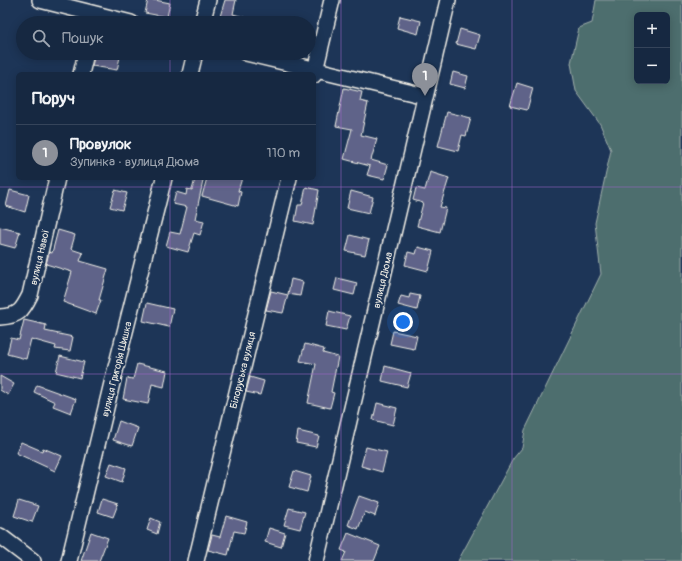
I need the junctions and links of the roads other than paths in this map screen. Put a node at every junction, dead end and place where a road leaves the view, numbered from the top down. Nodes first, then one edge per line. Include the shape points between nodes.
1 (40, 0) edge
2 (208, 0) edge
3 (332, 0) edge
4 (448, 0) edge
5 (95, 12) edge
6 (108, 16) edge
7 (204, 16) edge
8 (84, 60) edge
9 (193, 60) edge
10 (270, 60) edge
11 (81, 72) edge
12 (190, 72) edge
13 (312, 72) edge
14 (315, 72) edge
15 (316, 73) edge
16 (425, 96) junction
17 (57, 180) edge
18 (164, 180) edge
19 (289, 180) edge
20 (0, 317) edge
21 (0, 536) edge
22 (33, 561) edge
23 (69, 561) edge
24 (196, 561) edge
25 (316, 561) edge

1 - 5 street
2 - 7 street
3 - 14 street
4 - 16 street, вулиця Дюма
5 - 6 street
8 - 11 street
9 - 12 street
10 - 13 street
15 - 16 street
16 - 25 street, вулиця Дюма
17 - 20 street, вулиця Навої via 30,295 23,309 13,317
18 - 23 street, вулиця Григорія Шишка
19 - 24 street, Білоруська вулиця
21 - 22 street

